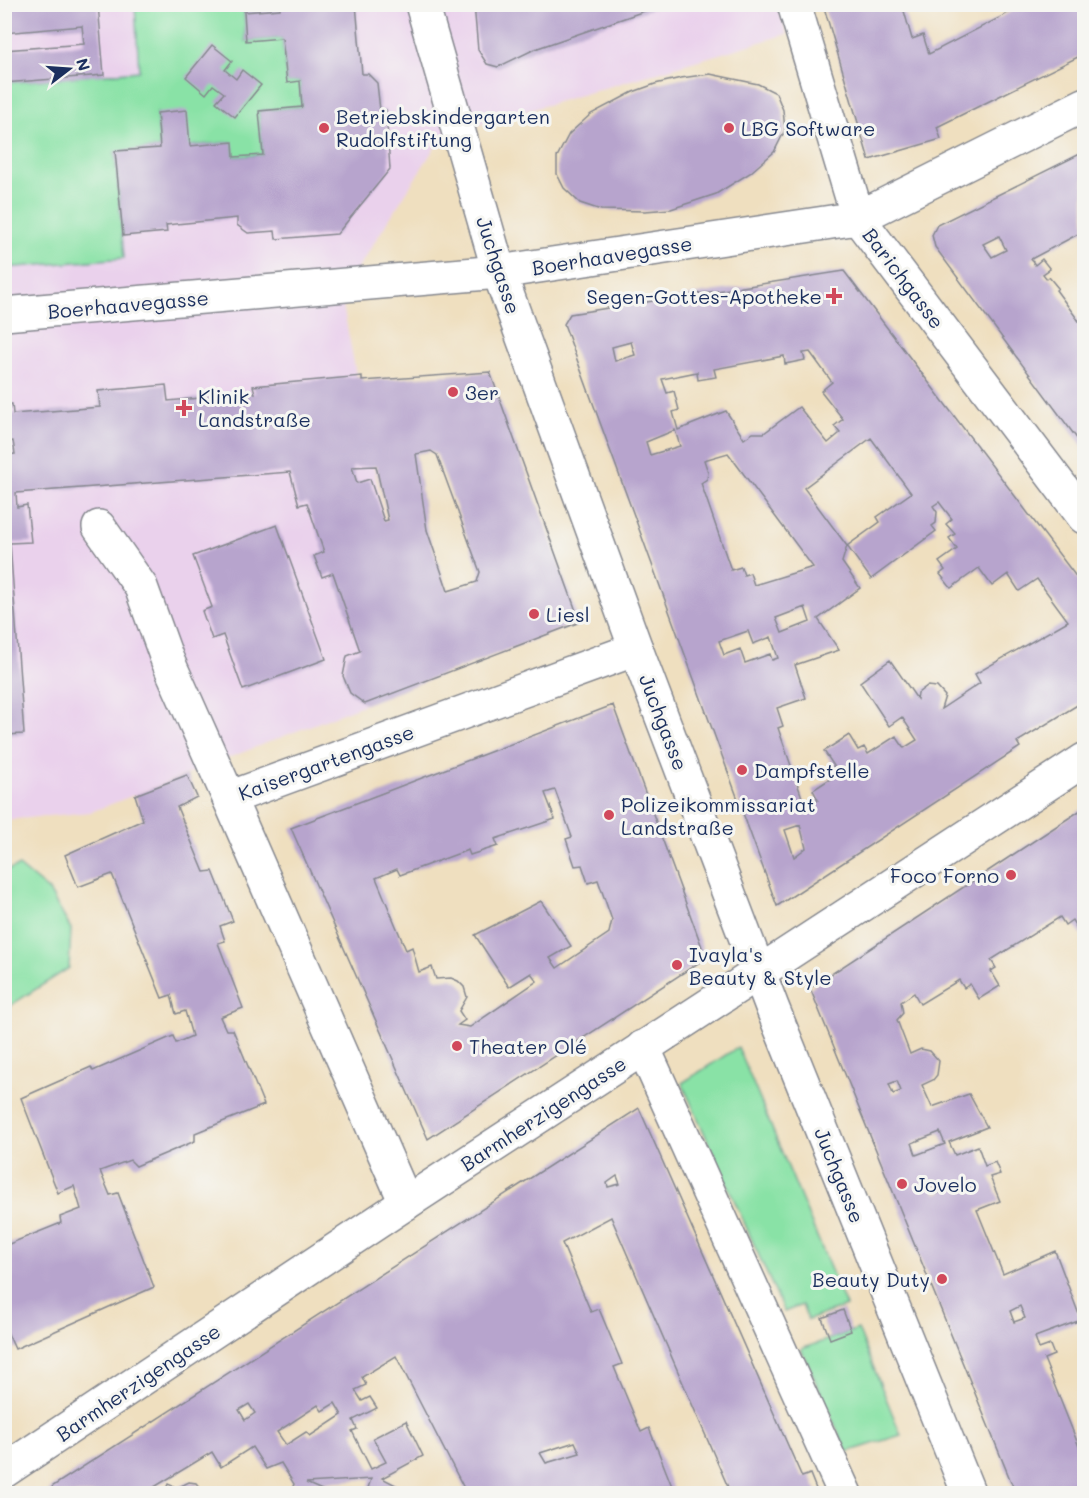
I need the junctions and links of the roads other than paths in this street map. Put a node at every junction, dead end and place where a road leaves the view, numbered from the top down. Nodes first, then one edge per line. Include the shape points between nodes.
1 (422, 4) edge
2 (794, 4) edge
3 (1084, 105) edge
4 (858, 218) junction
5 (499, 272) junction
6 (4, 315) edge
7 (1084, 516) edge
8 (99, 527) dead end
9 (636, 649) junction
10 (1084, 760) edge
11 (229, 798) junction
12 (759, 973) junction
13 (644, 1047) junction
14 (406, 1203) junction
15 (4, 1471) edge
16 (845, 1494) edge
17 (969, 1494) edge

1 - 5 street, Juchgasse
2 - 4 street, Barichgasse
3 - 4 street, Boerhaavegasse
4 - 5 street, Boerhaavegasse
4 - 7 street, Barichgasse
5 - 6 street, Boerhaavegasse
5 - 9 street, Juchgasse
8 - 11 street via 141,587 167,659
9 - 11 street, Kaisergartengasse
9 - 12 street, Juchgasse
10 - 12 street, Barmherzigengasse
11 - 14 street, Kaisergartengasse
12 - 13 street, Barmherzigengasse
12 - 17 street, Juchgasse
13 - 14 street, Barmherzigengasse
13 - 16 street
14 - 15 street, Barmherzigengasse

